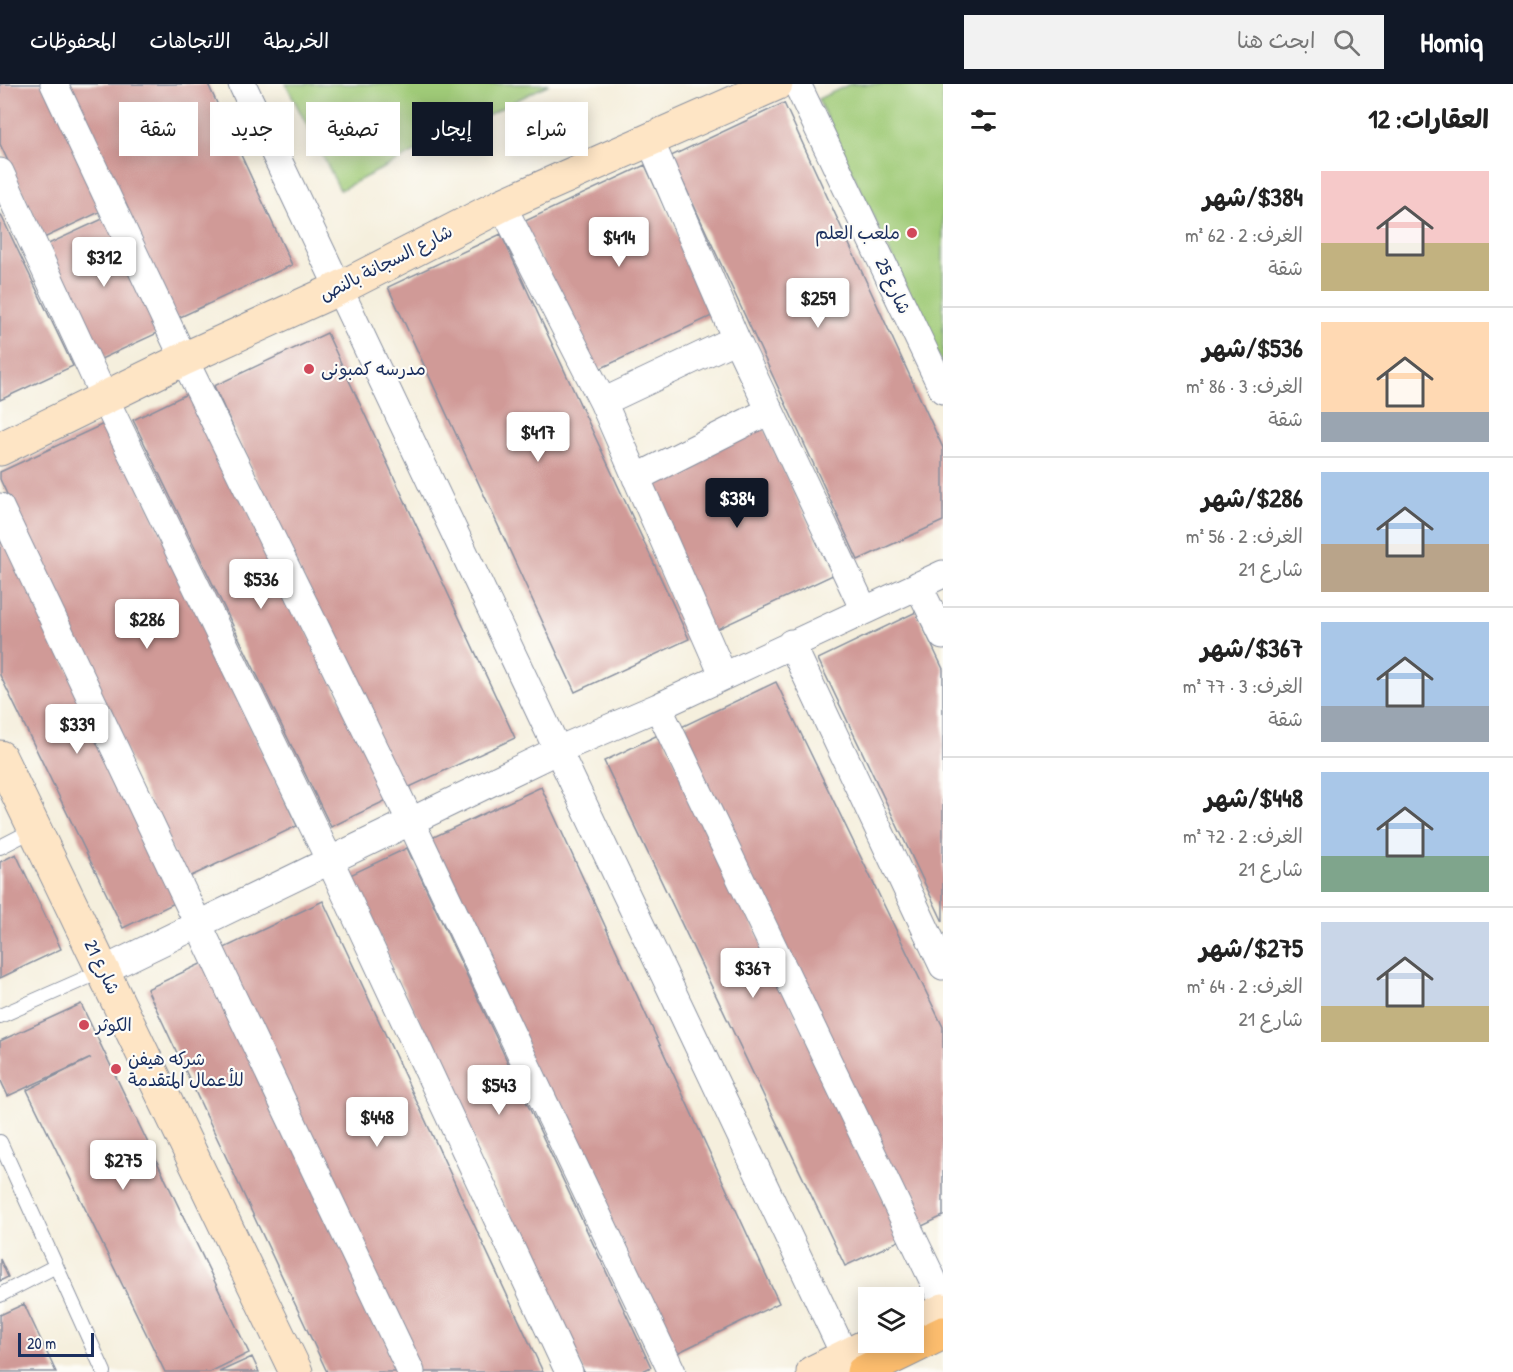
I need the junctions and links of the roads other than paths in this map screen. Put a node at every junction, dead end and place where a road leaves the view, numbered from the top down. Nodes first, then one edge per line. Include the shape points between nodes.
1 (54, 84) edge
2 (242, 84) edge
3 (776, 84) edge
4 (797, 84) edge
5 (649, 138) junction
6 (0, 172) edge
7 (502, 205) junction
8 (340, 288) junction
9 (736, 339) junction
10 (184, 359) junction
11 (943, 390) edge
12 (105, 399) junction
13 (603, 402) junction
14 (769, 411) junction
15 (0, 449) edge
16 (636, 478) junction
17 (0, 507) edge
18 (943, 574) edge
19 (918, 585) junction
20 (864, 610) junction
21 (943, 636) edge
22 (791, 643) junction
23 (723, 675) junction
24 (658, 707) junction
25 (558, 750) junction
26 (0, 757) edge
27 (411, 822) junction
28 (35, 829) junction
29 (0, 847) edge
30 (329, 859) junction
31 (198, 924) junction
32 (943, 966) edge
33 (104, 970) junction
34 (0, 1016) edge
35 (0, 1142) edge
36 (56, 1266) junction
37 (0, 1295) edge
38 (943, 1301) edge
39 (943, 1310) edge
40 (924, 1319) edge
41 (943, 1333) edge
42 (854, 1364) edge
43 (104, 1372) edge
44 (296, 1372) edge
45 (411, 1372) edge
46 (569, 1372) edge
47 (672, 1372) edge
48 (813, 1372) edge

1 - 10 street
2 - 8 street
3 - 5 street, شارع السجانة بالنص
4 - 11 street, شارع 25
5 - 7 street, شارع السجانة بالنص
5 - 9 street
6 - 12 street
7 - 8 street, شارع السجانة بالنص
7 - 13 street
8 - 10 street, شارع السجانة بالنص
8 - 25 street
9 - 13 street
9 - 14 street
10 - 12 street, شارع السجانة بالنص
10 - 27 street
12 - 15 street, شارع السجانة بالنص
12 - 30 street
13 - 16 street
14 - 16 street
14 - 20 street
16 - 23 street
17 - 31 street
18 - 19 street
19 - 20 street
19 - 21 street
20 - 22 street
22 - 23 street
22 - 32 street
23 - 24 street
24 - 25 street
24 - 38 street
25 - 27 street
25 - 42 street
26 - 28 street, شارع 21
27 - 30 street
27 - 47 street
28 - 29 lane
28 - 33 street, شارع 21
30 - 31 street
30 - 46 street
31 - 33 street
31 - 45 street
33 - 34 lane
33 - 44 street, شارع 21
35 - 36 lane
36 - 37 lane
36 - 43 lane
39 - 40 street
41 - 42 main road
42 - 48 street

